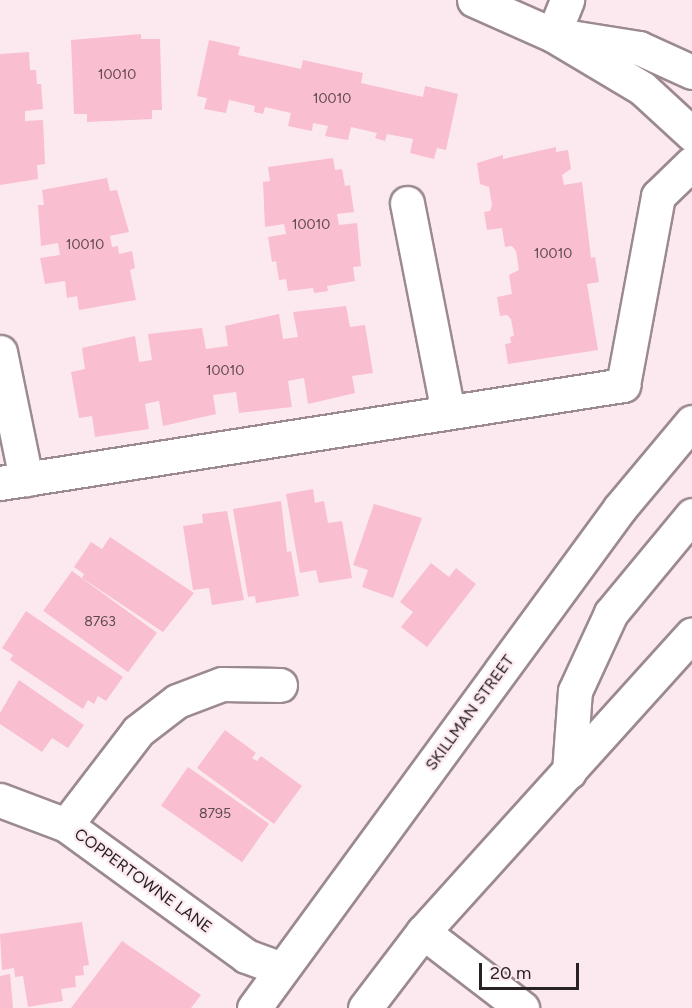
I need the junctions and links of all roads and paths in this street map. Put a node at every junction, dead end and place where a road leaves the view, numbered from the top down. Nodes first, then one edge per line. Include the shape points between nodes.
1 (474, 0) edge
2 (567, 0) edge
3 (553, 35) junction
4 (692, 72) edge
5 (692, 134) edge
6 (692, 163) edge
7 (407, 203) dead end
8 (0, 352) edge
9 (448, 412) junction
10 (692, 422) edge
11 (13, 481) edge
12 (692, 515) edge
13 (692, 634) edge
14 (280, 685) dead end
15 (569, 772) junction
16 (0, 800) edge
17 (66, 825) junction
18 (423, 932) junction
19 (282, 969) junction
20 (515, 1006) edge
21 (254, 1008) edge
22 (365, 1008) edge

1 - 3 main road
2 - 3 main road
3 - 4 main road via 639,48
3 - 5 main road via 642,88
6 - 9 main road via 658,196 623,385
7 - 9 main road
8 - 11 main road
9 - 11 main road
10 - 19 main road, SKILLMAN STREET via 620,508
12 - 15 main road via 611,613 575,691
13 - 15 main road
14 - 17 main road via 222,684 177,701 138,731
15 - 18 main road
16 - 17 main road, COPPERTOWNE LANE
17 - 19 main road, COPPERTOWNE LANE via 246,956
18 - 20 main road
18 - 22 main road
19 - 21 main road, SKILLMAN STREET

